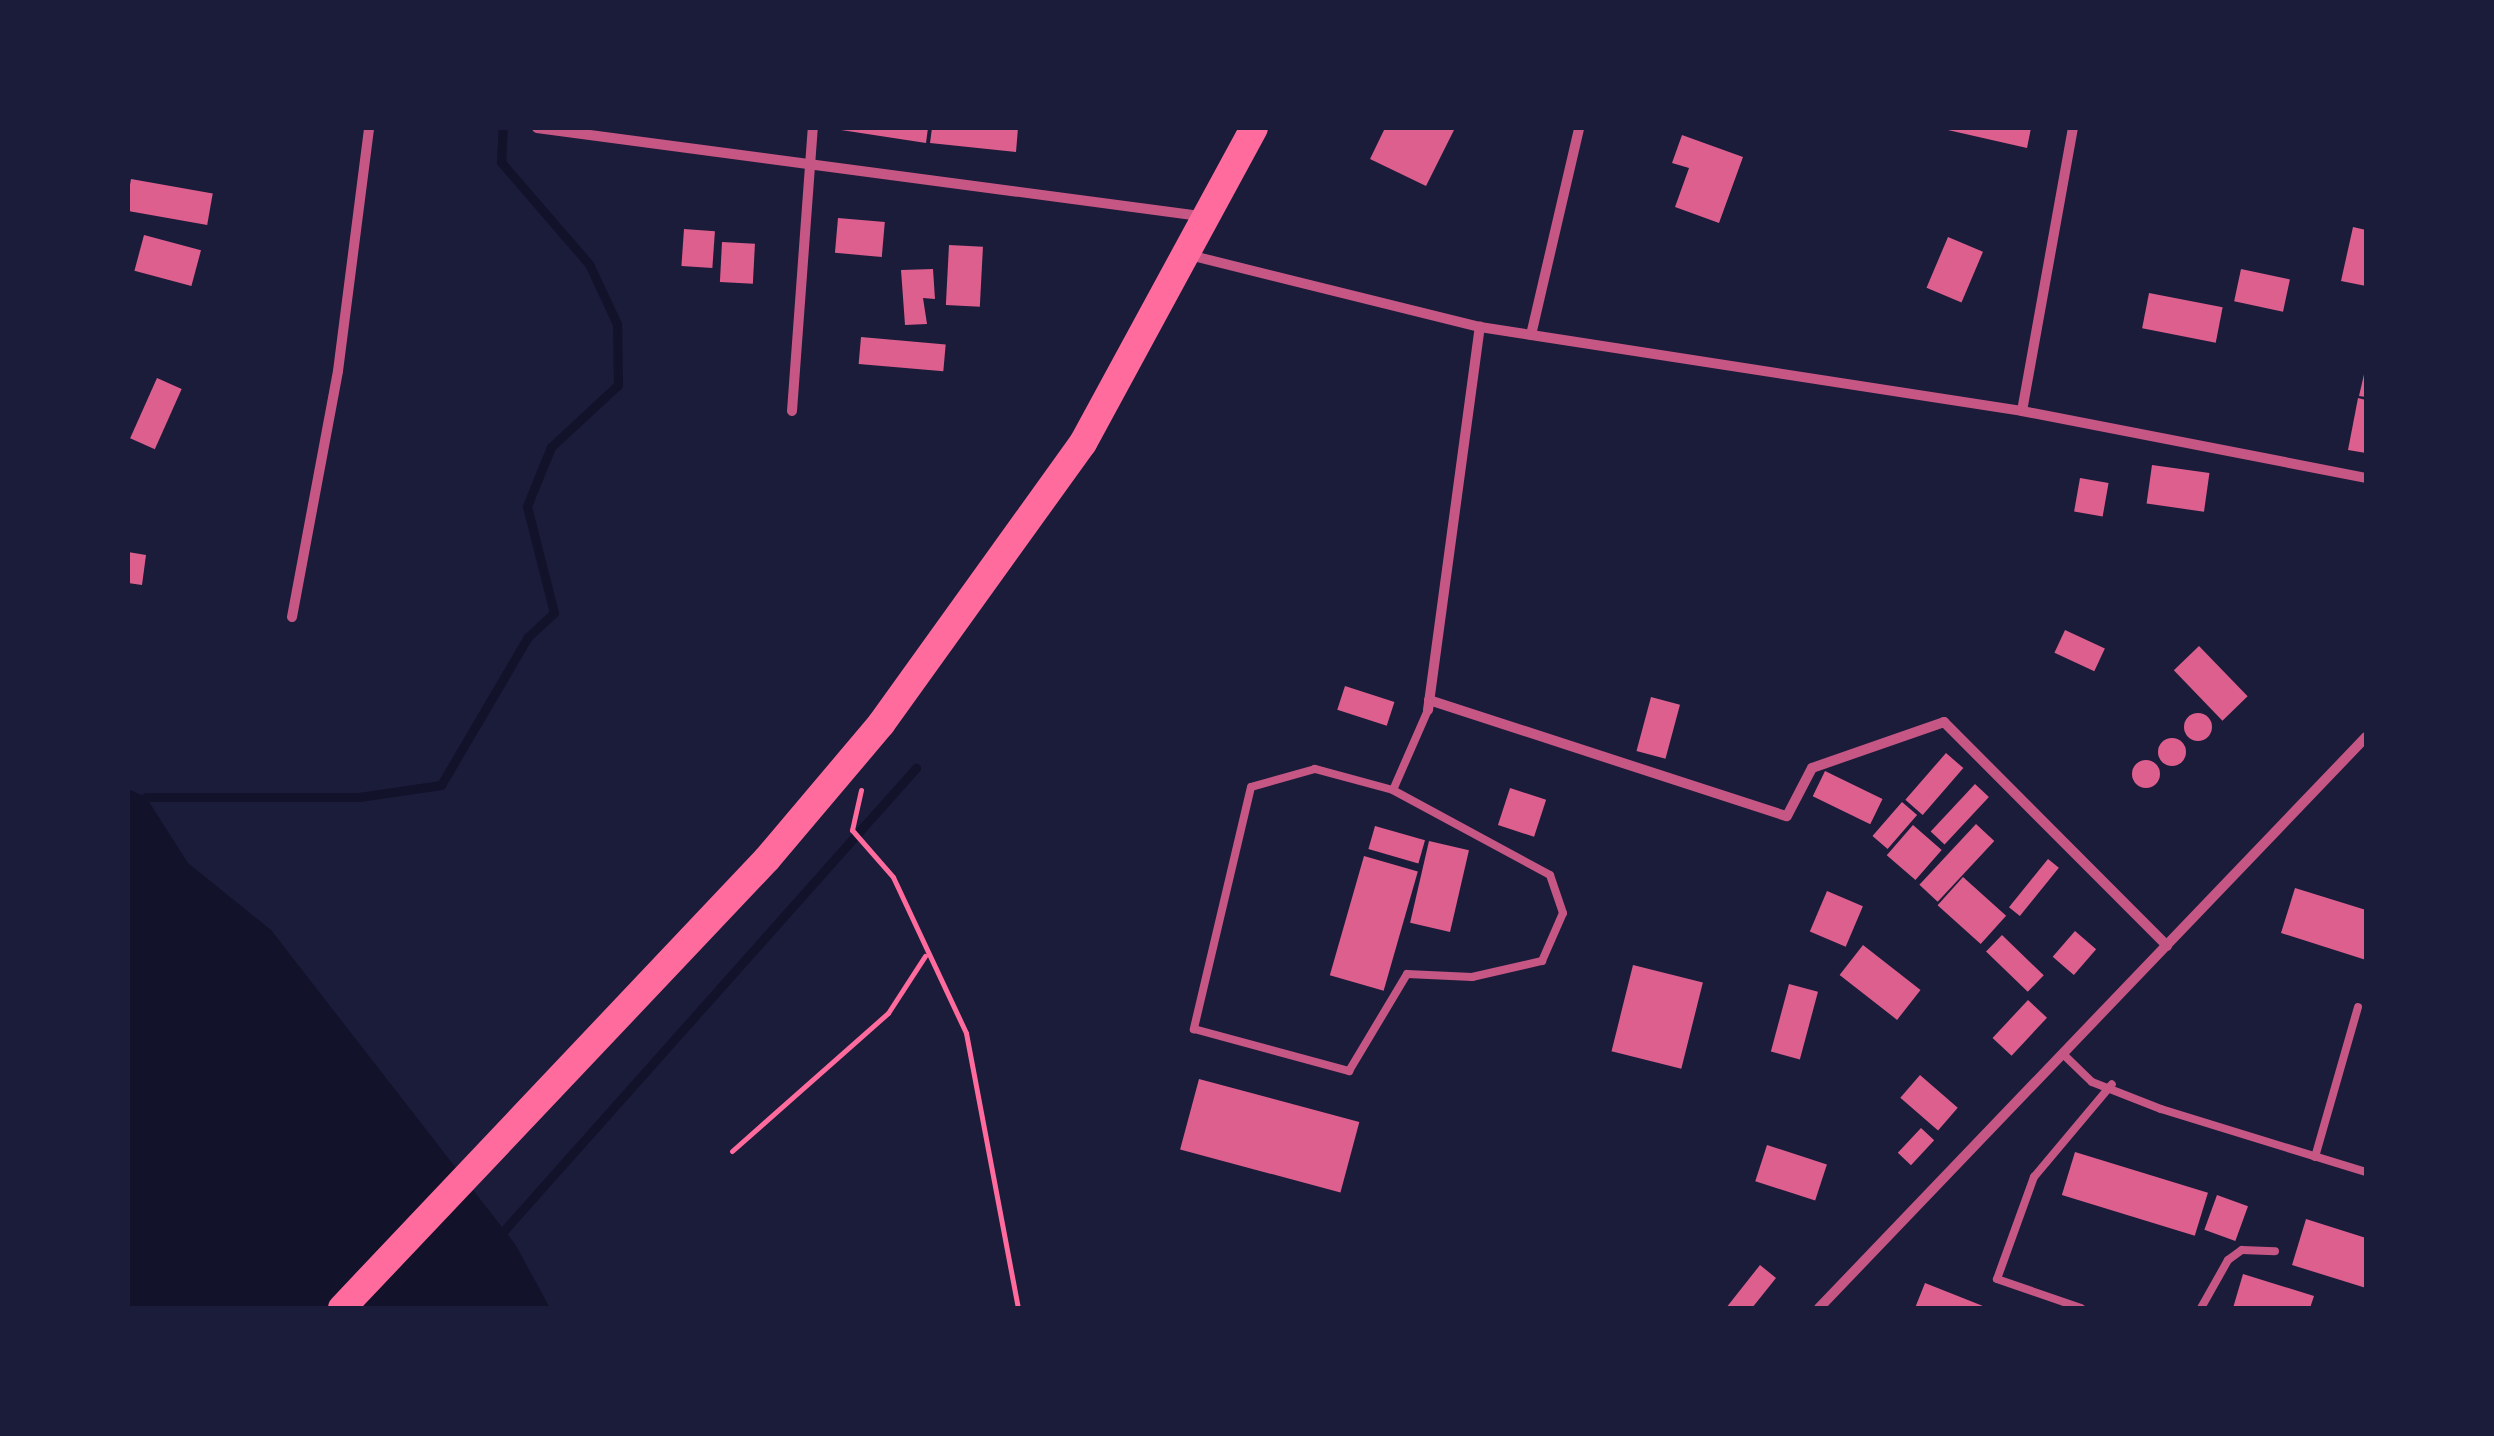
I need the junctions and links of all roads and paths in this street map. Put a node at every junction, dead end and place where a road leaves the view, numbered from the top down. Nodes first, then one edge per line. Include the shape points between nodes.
1 (369, 128) edge
2 (538, 128) edge
3 (812, 128) edge
4 (1254, 128) edge
5 (1578, 128) edge
6 (2073, 128) edge
7 (808, 159) junction
8 (1208, 217) junction
9 (1188, 255) junction
10 (1480, 326) junction
11 (1531, 335) junction
12 (792, 411) dead end
13 (2022, 412) junction
14 (2366, 478) edge
15 (292, 618) dead end
16 (1429, 705) junction
17 (2366, 738) edge
18 (1392, 790) junction
19 (852, 830) dead end
20 (2167, 946) junction
21 (926, 956) junction
22 (2358, 1006) dead end
23 (2062, 1054) junction
24 (2112, 1084) junction
25 (732, 1151) dead end
26 (2315, 1157) junction
27 (2366, 1172) edge
28 (2275, 1251) dead end
29 (342, 1308) edge
30 (1018, 1308) edge
31 (1819, 1308) edge
32 (2081, 1308) edge
33 (2200, 1308) edge

1 - 15 street via 338,371
2 - 7 street
3 - 7 street
4 - 8 highway
5 - 11 street
6 - 13 street
7 - 8 street
7 - 12 street
8 - 9 highway
9 - 10 street
9 - 29 highway via 1082,443 881,724
10 - 11 street
10 - 16 street
11 - 13 street
13 - 14 street
16 - 18 lane
16 - 20 street via 1787,816 1812,768 1944,722
17 - 20 street
18 - 18 lane via 1550,875 1563,913 1542,961 1472,977 1407,974 1349,1072 1194,1028 1250,787 1315,770
19 - 21 path via 893,876
20 - 23 street
21 - 25 path via 906,994
21 - 30 path via 966,1033
22 - 26 lane
23 - 24 lane via 2092,1082
23 - 31 street
24 - 26 lane via 2160,1109
24 - 32 lane via 2034,1177 1997,1279
26 - 27 lane
28 - 33 lane via 2242,1250 2228,1260

